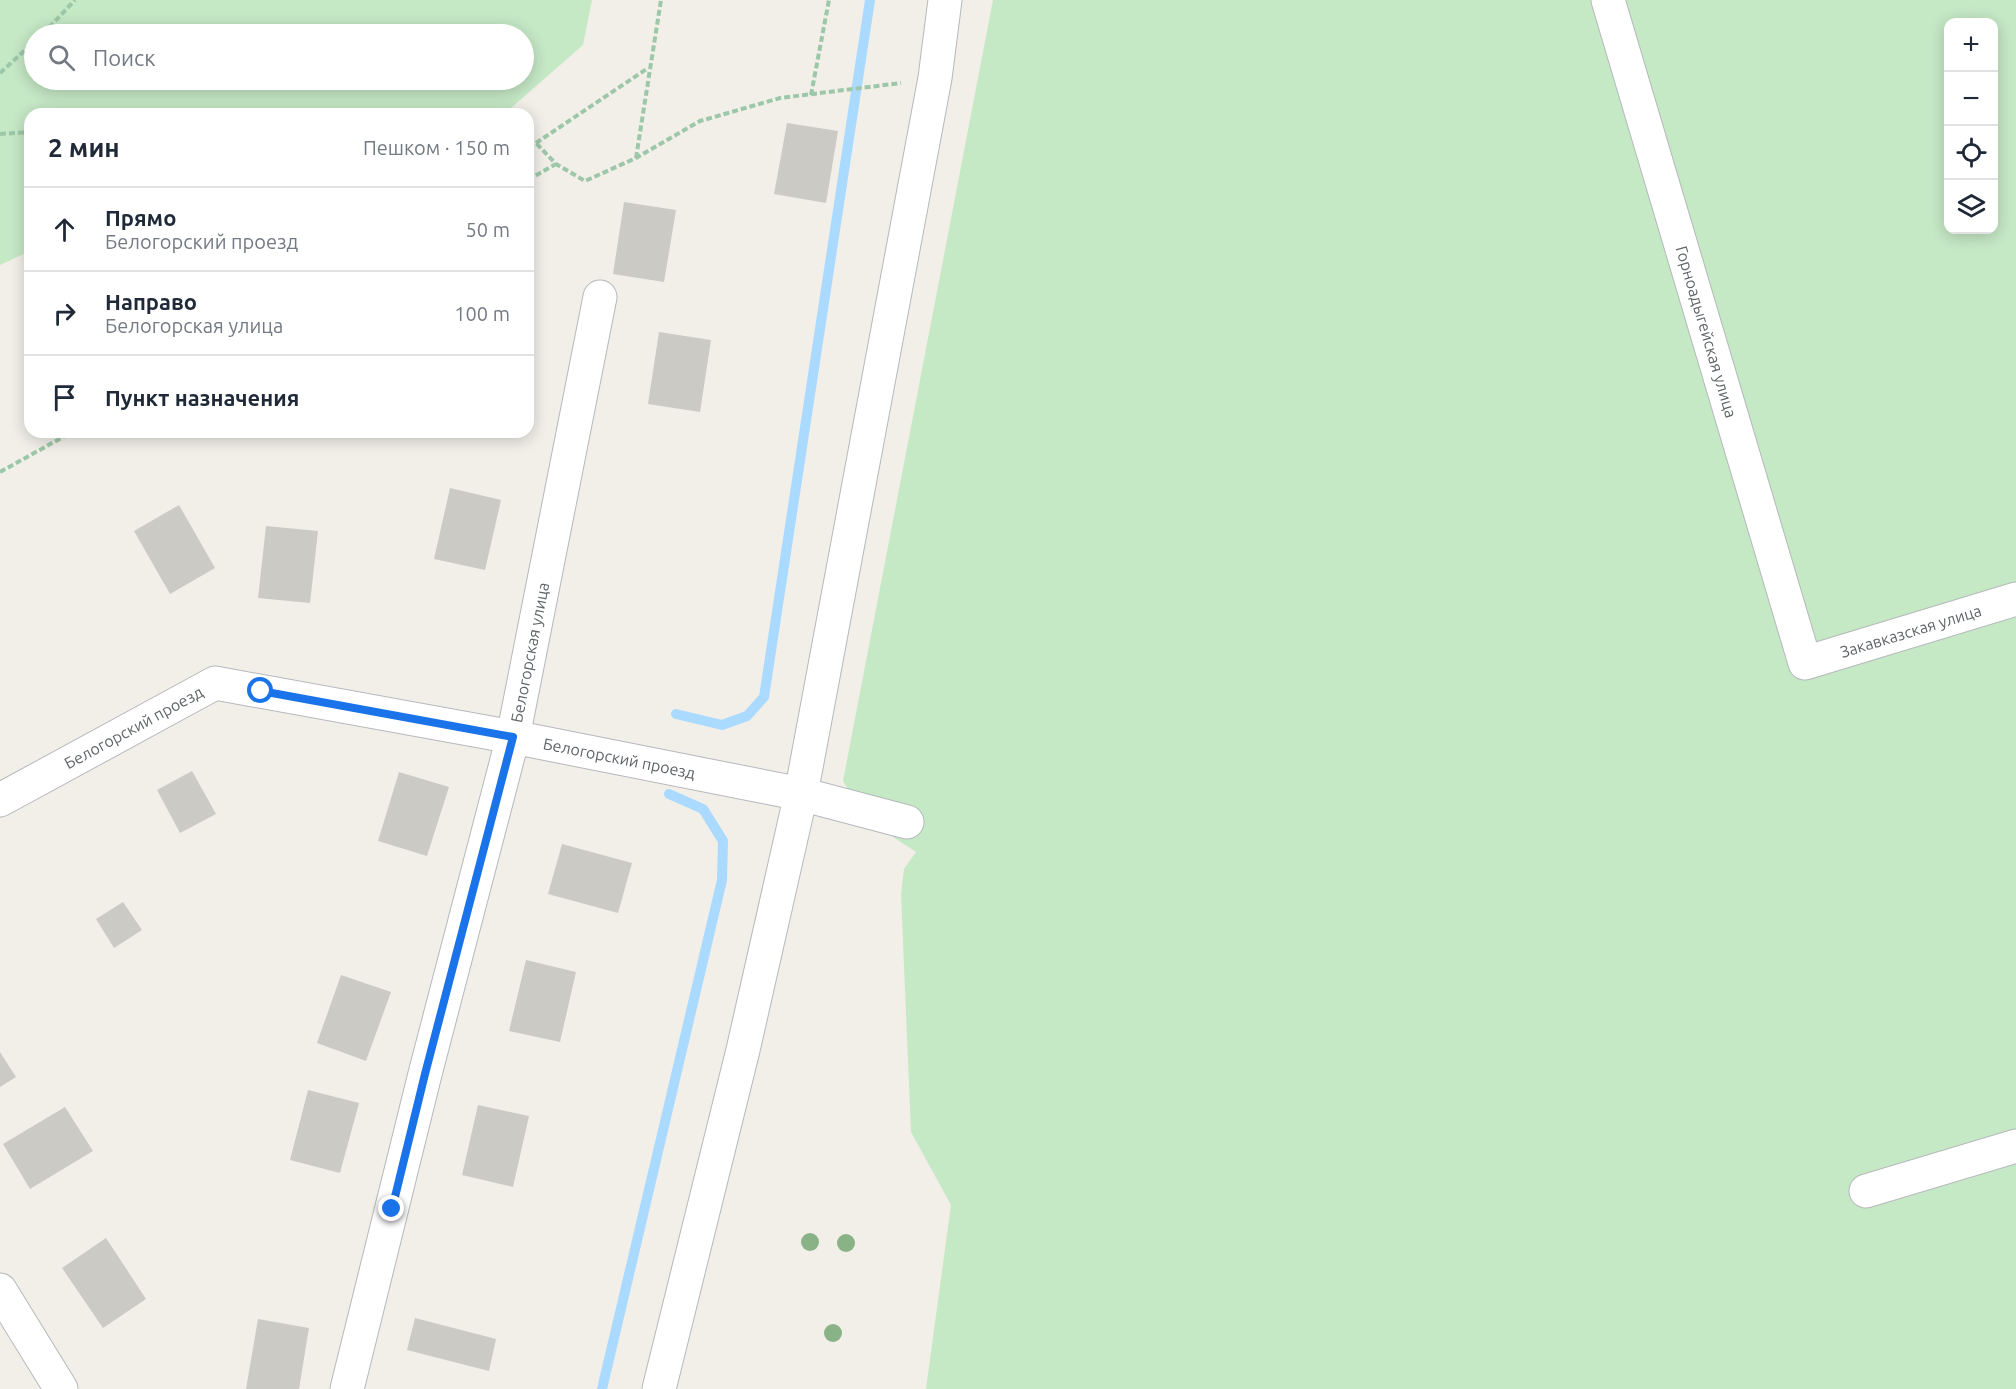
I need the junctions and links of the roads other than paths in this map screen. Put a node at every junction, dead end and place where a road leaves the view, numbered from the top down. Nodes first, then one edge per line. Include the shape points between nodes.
1 (945, 0) edge
2 (1608, 0) edge
3 (600, 297) dead end
4 (2016, 599) edge
5 (1805, 663) joint
6 (513, 737) junction
7 (801, 794) junction
8 (0, 800) edge
9 (907, 822) dead end
10 (2016, 1146) edge
11 (1866, 1191) dead end
12 (0, 1290) edge
13 (61, 1389) edge
14 (347, 1389) edge
15 (659, 1389) edge

1 - 7 street via 935,78
2 - 5 street, Горноадыгейская улица
3 - 6 street, Белогорская улица
4 - 5 street, Закавказская улица
6 - 7 street, Белогорский проезд
6 - 8 street, Белогорский проезд via 215,683
6 - 14 street, Белогорская улица
7 - 9 street, Белогорский проезд
7 - 15 street via 743,1050
10 - 11 street
12 - 13 street

